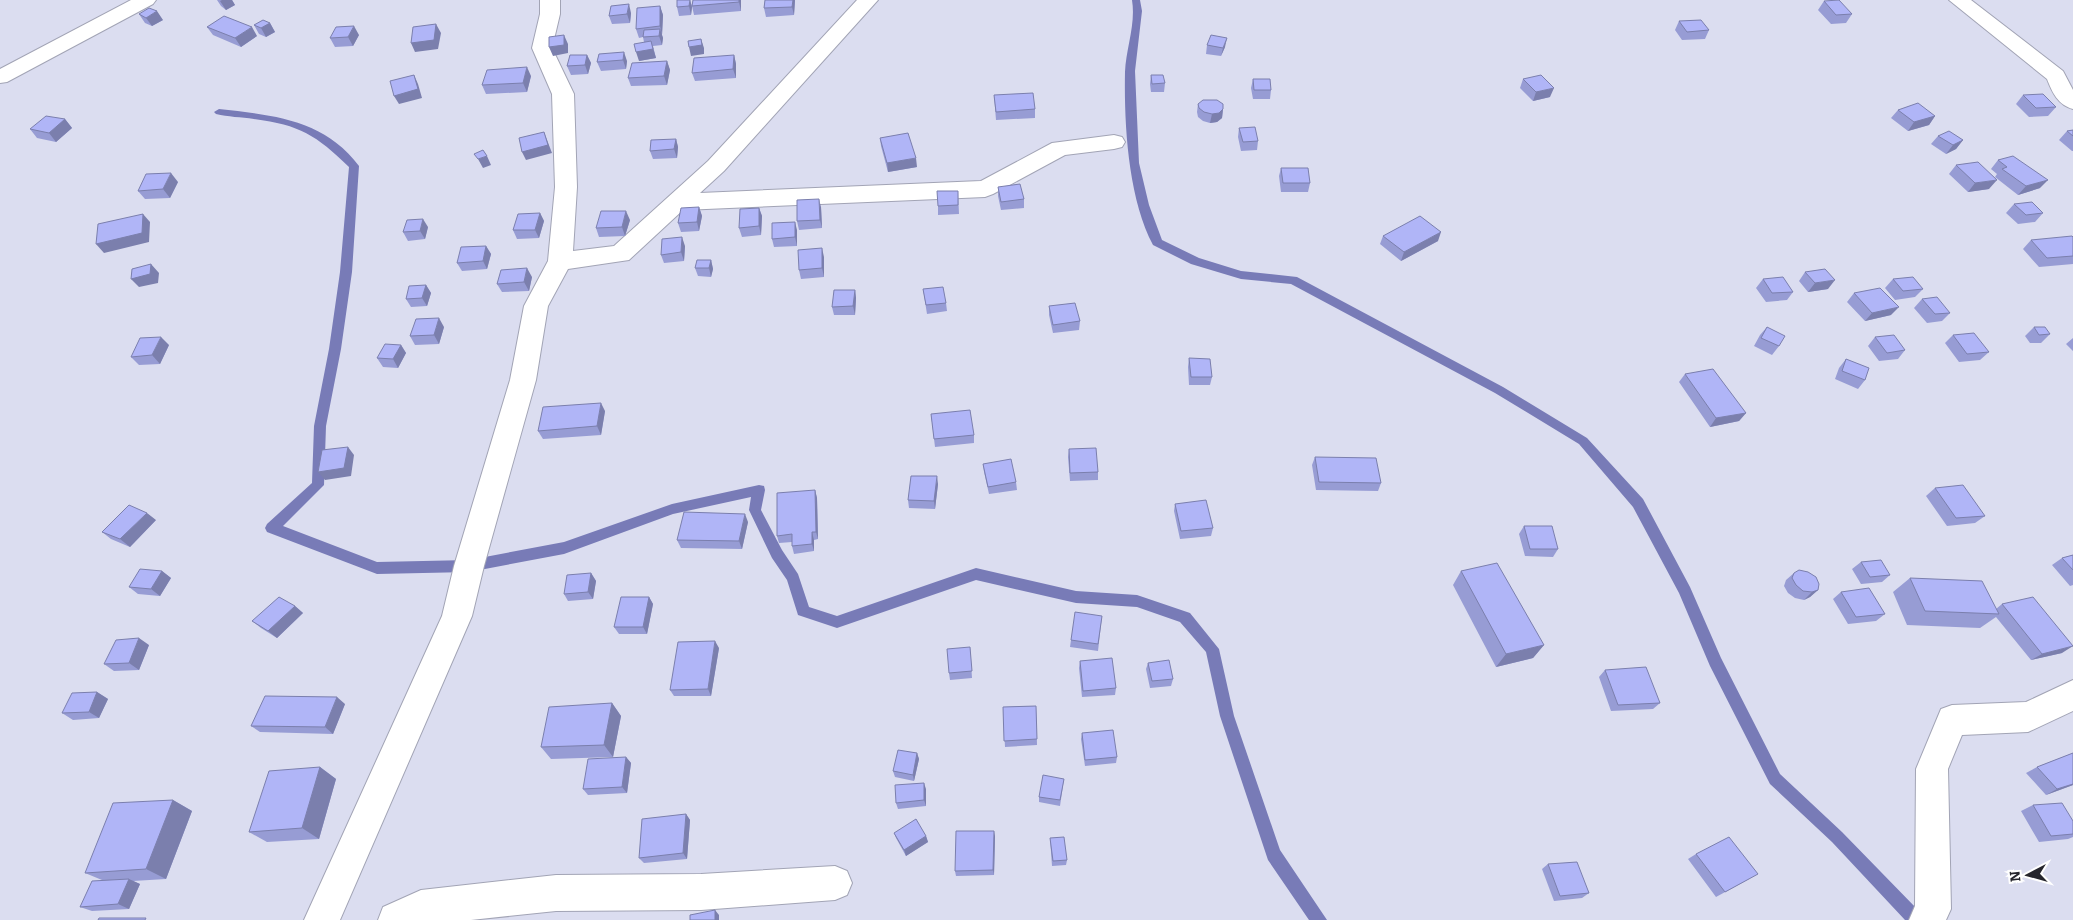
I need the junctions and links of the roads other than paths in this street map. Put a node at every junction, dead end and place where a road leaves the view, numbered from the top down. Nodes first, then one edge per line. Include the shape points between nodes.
1 (146, 0) edge
2 (550, 0) edge
3 (868, 0) edge
4 (1959, 0) edge
5 (0, 77) edge
6 (2073, 102) edge
7 (1114, 142) dead end
8 (677, 202) junction
9 (560, 261) junction
10 (2073, 695) edge
11 (835, 883) dead end
12 (322, 920) edge
13 (396, 920) edge
14 (1927, 920) edge

1 - 5 street
2 - 9 street via 542,48 563,94 566,187
3 - 8 street via 716,166
4 - 6 street via 2056,76 2062,91
7 - 8 street via 1060,148 985,189
8 - 9 street via 621,254
9 - 12 street via 536,306 523,380 457,616
10 - 14 street via 2028,717 1952,720 1932,769 1932,909
11 - 13 street via 701,892 556,893 421,908

